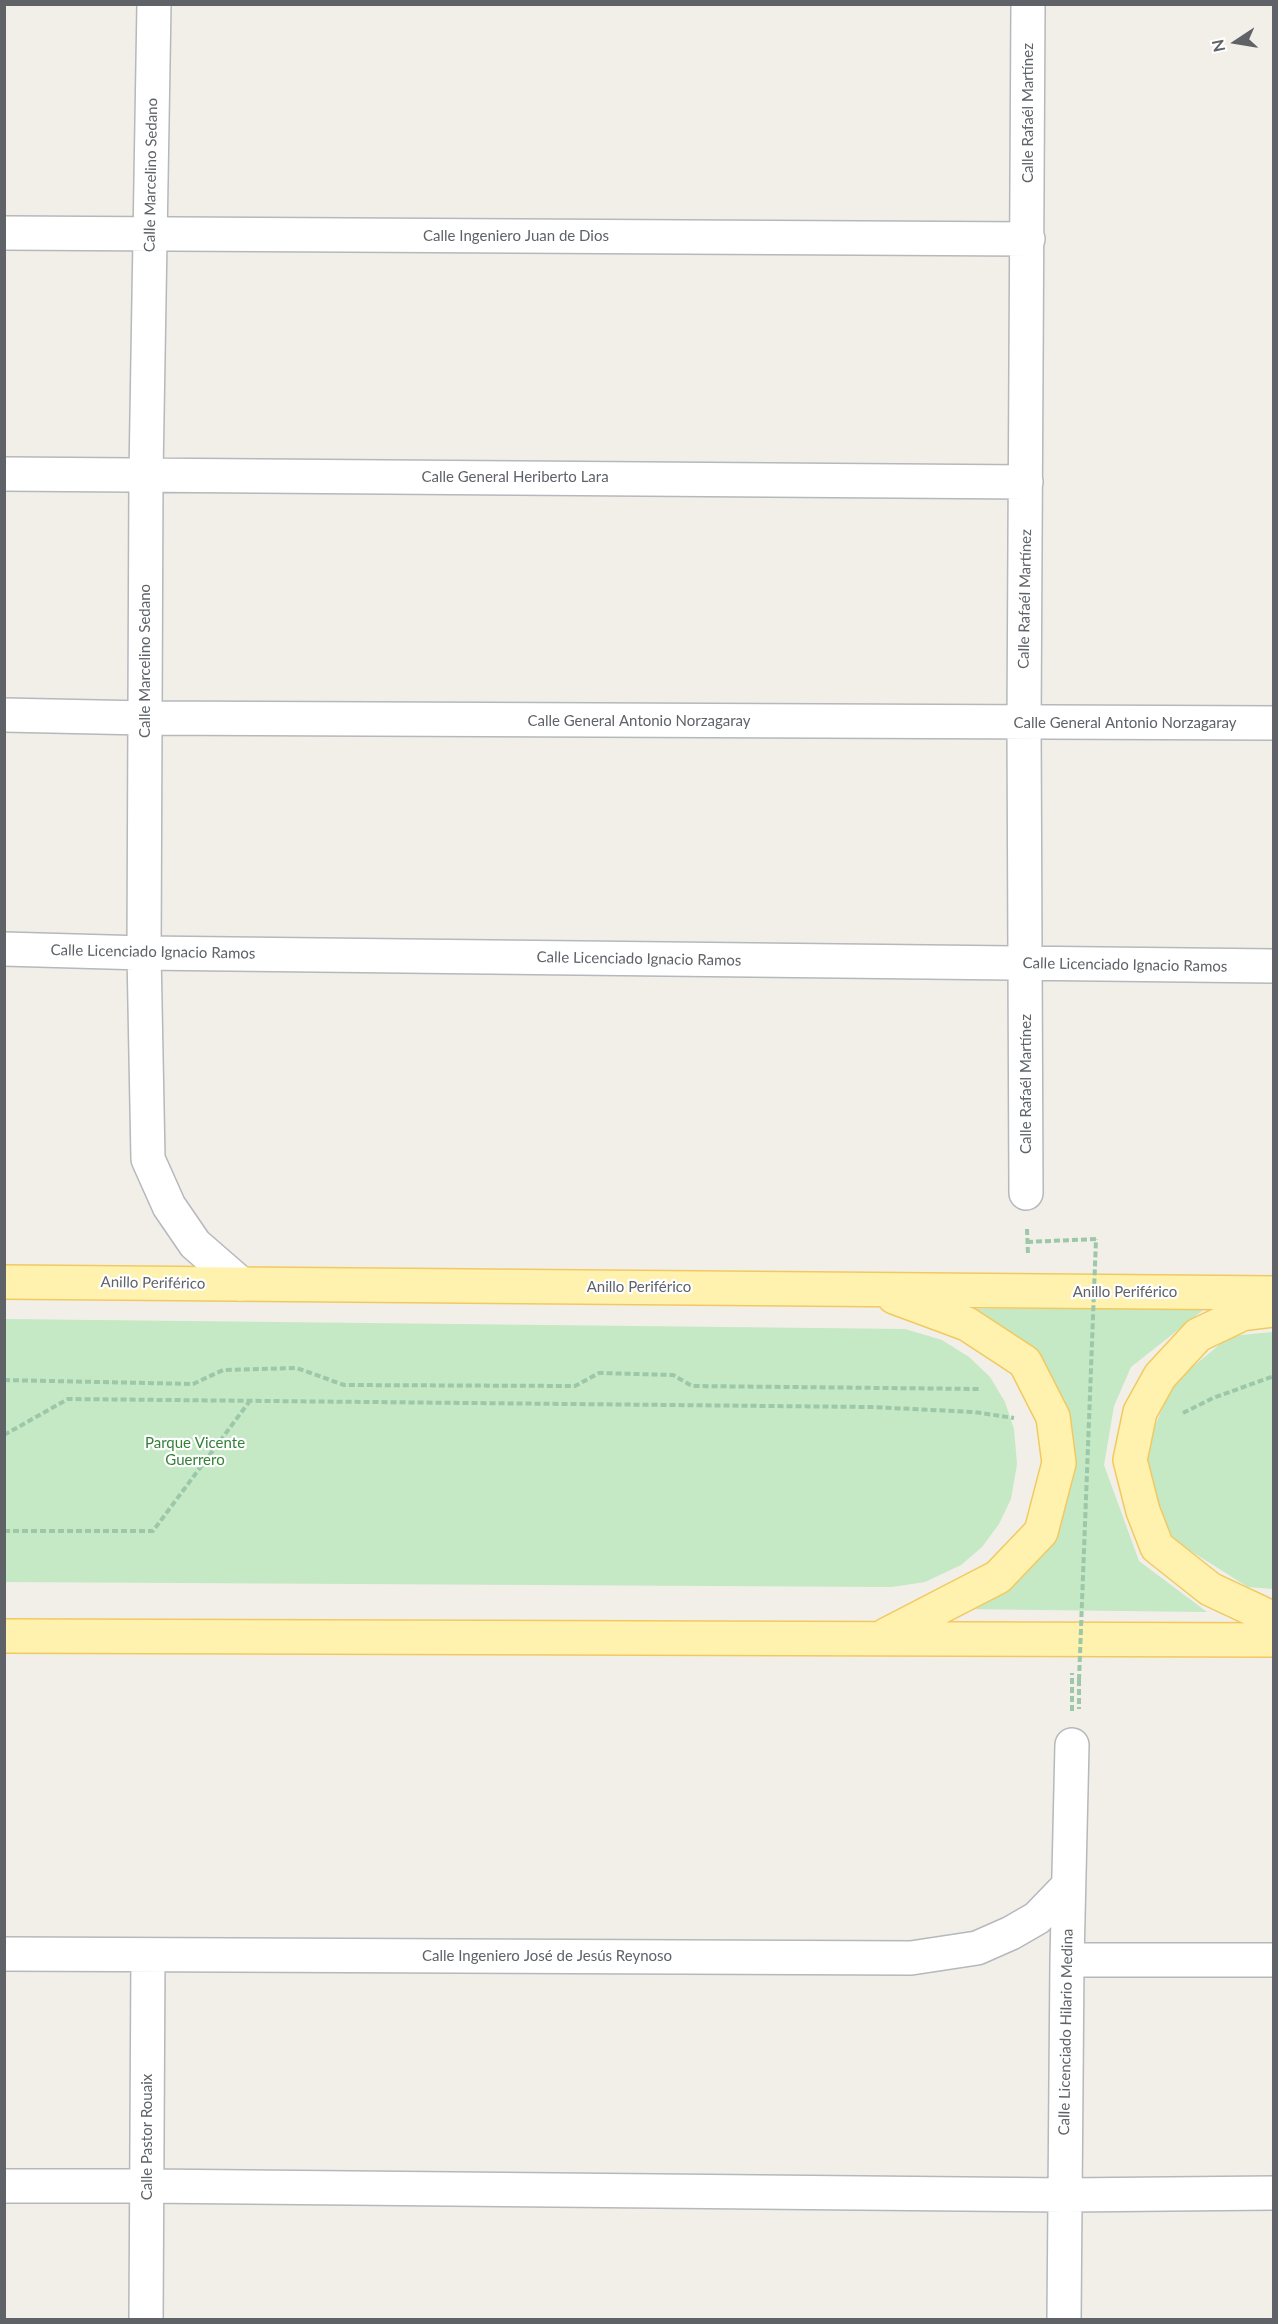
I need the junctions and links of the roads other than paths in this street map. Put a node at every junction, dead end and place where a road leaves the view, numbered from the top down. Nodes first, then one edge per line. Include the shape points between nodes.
1 (154, 4) edge
2 (1028, 4) edge
3 (4, 233) edge
4 (150, 233) junction
5 (1028, 239) junction
6 (4, 474) edge
7 (146, 474) junction
8 (1026, 482) junction
9 (4, 715) edge
10 (145, 718) junction
11 (1024, 723) junction
12 (1274, 723) edge
13 (4, 949) edge
14 (144, 953) junction
15 (1026, 964) junction
16 (1274, 966) edge
17 (1026, 1192) dead end
18 (4, 1282) edge
19 (241, 1284) junction
20 (872, 1289) junction
21 (1274, 1293) edge
22 (1274, 1310) edge
23 (1274, 1619) edge
24 (4, 1636) edge
25 (882, 1638) junction
26 (1274, 1640) edge
27 (1072, 1732) road end
28 (1068, 1886) junction
29 (4, 1953) edge
30 (148, 1954) junction
31 (1067, 1960) junction
32 (1274, 1960) edge
33 (4, 2186) edge
34 (147, 2186) junction
35 (1274, 2193) edge
36 (1065, 2195) junction
37 (146, 2319) edge
38 (1064, 2319) edge

1 - 4 street, Calle Marcelino Sedano
2 - 5 street, Calle Rafaél Martínez
3 - 4 street, Calle Ingeniero Juan de Dios
4 - 5 street, Calle Ingeniero Juan de Dios
4 - 7 street, Calle Marcelino Sedano
5 - 8 street, Calle Rafaél Martínez
6 - 7 street, Calle General Heriberto Lara
7 - 8 street, Calle General Heriberto Lara
7 - 10 street, Calle Marcelino Sedano
8 - 11 street, Calle Rafaél Martínez
9 - 10 street, Calle General Antonio Norzagaray
10 - 11 street, Calle General Antonio Norzagaray
10 - 14 street, Calle Marcelino Sedano
11 - 12 street, Calle General Antonio Norzagaray
11 - 15 street, Calle Rafaél Martínez
13 - 14 street, Calle Licenciado Ignacio Ramos
14 - 15 street, Calle Licenciado Ignacio Ramos
14 - 19 street, Calle Marcelino Sedano via 147,1159 169,1206 195,1244
15 - 16 street, Calle Licenciado Ignacio Ramos
15 - 17 street, Calle Rafaél Martínez
18 - 19 main road, Anillo Periférico
19 - 20 main road, Anillo Periférico
20 - 21 main road, Anillo Periférico
20 - 25 main road via 967,1324 1025,1362 1053,1418 1059,1463 1041,1532 999,1577
22 - 23 main road via 1242,1314 1198,1335 1160,1376 1140,1412 1130,1460 1157,1547 1210,1588
24 - 25 main road
25 - 26 main road
27 - 28 street, Calle Licenciado Hilario Medina
28 - 30 street, Calle Ingeniero José de Jesús Reynoso via 1038,1918 1011,1933 977,1948 910,1958
28 - 31 street, Calle Licenciado Hilario Medina
29 - 30 street, Calle Ingeniero José de Jesús Reynoso
30 - 34 street, Calle Pastor Rouaix
31 - 32 street
31 - 36 street, Calle Licenciado Hilario Medina
33 - 34 street
34 - 36 street
34 - 37 street, Calle Pastor Rouaix
35 - 36 street
36 - 38 street, Calle Licenciado Hilario Medina

